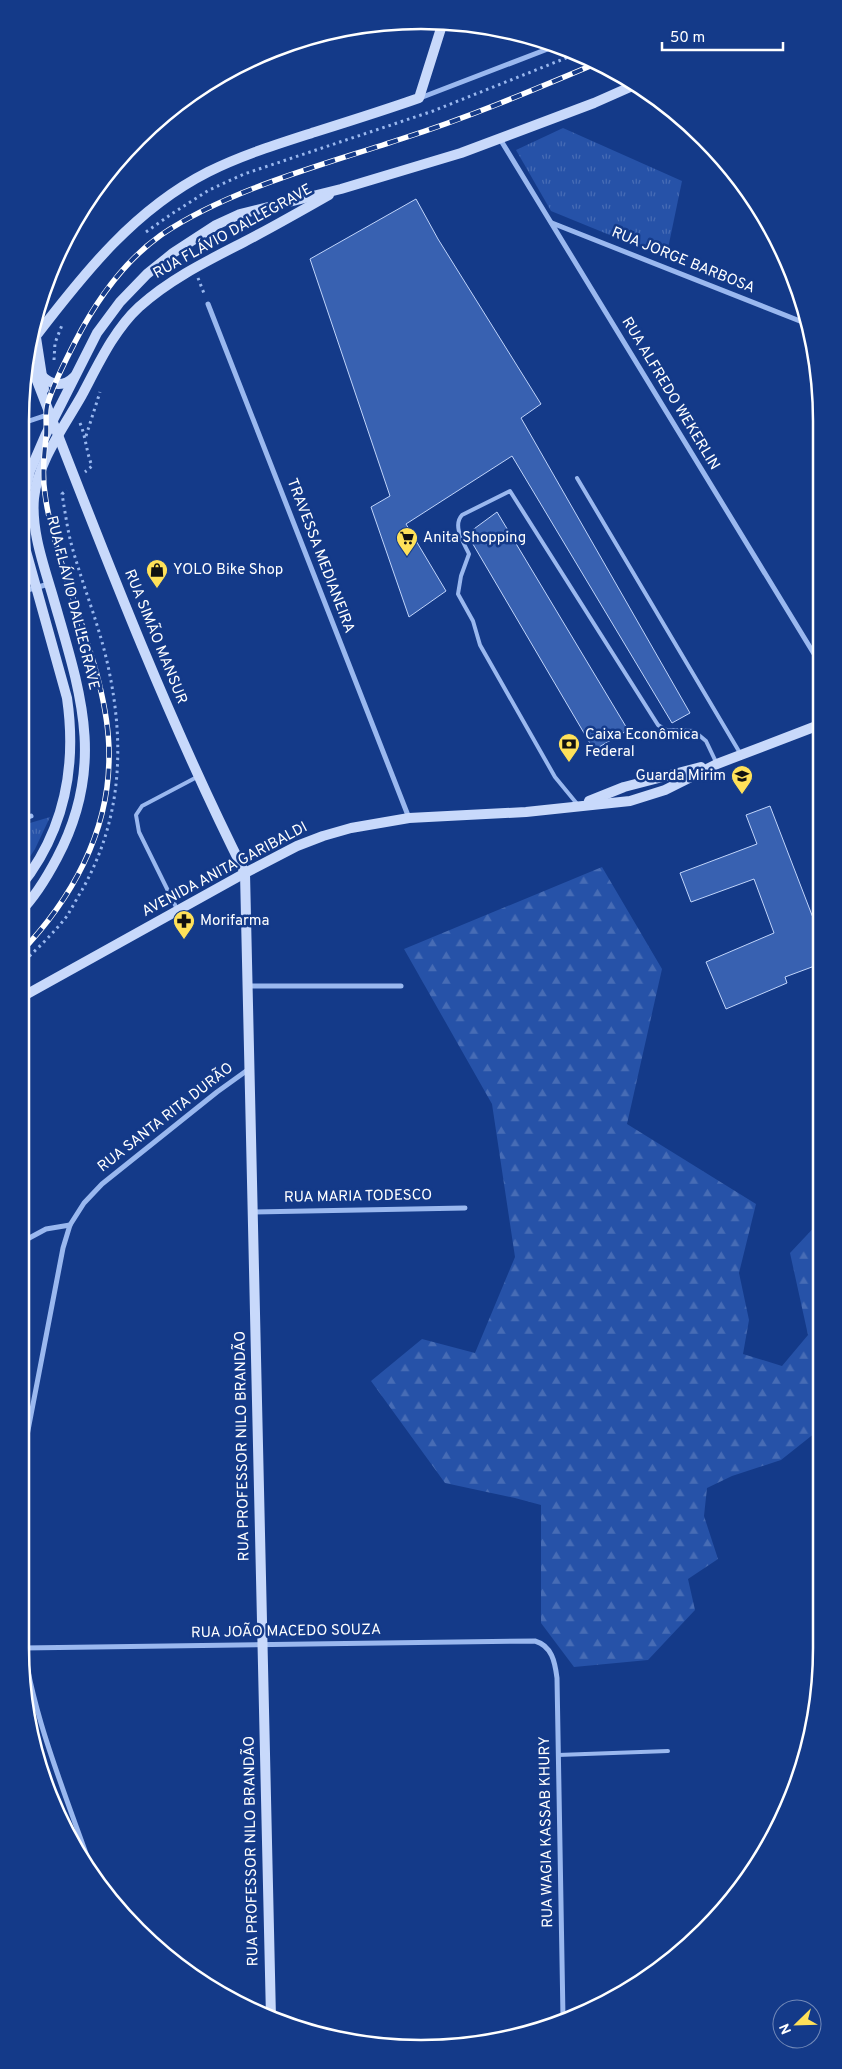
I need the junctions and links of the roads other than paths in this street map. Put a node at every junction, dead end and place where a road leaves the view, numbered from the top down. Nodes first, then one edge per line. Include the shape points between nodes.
1 (441, 30) edge
2 (546, 50) edge
3 (628, 88) edge
4 (419, 98) junction
5 (500, 139) junction
6 (341, 189) junction
7 (551, 222) junction
8 (208, 304) road end
9 (801, 321) edge
10 (40, 328) edge
11 (37, 340) edge
12 (32, 369) edge
13 (76, 375) junction
14 (42, 376) junction
15 (50, 414) junction
16 (29, 421) edge
17 (58, 437) junction
18 (29, 475) edge
19 (577, 478) dead end
20 (29, 562) edge
21 (49, 584) junction
22 (36, 588) junction
23 (29, 590) edge
24 (813, 652) edge
25 (813, 728) edge
26 (741, 755) junction
27 (717, 764) junction
28 (198, 776) junction
29 (578, 806) junction
30 (409, 818) junction
31 (245, 873) junction
32 (29, 874) edge
33 (29, 901) edge
34 (178, 911) junction
35 (248, 986) junction
36 (401, 986) dead end
37 (29, 993) edge
38 (249, 1069) junction
39 (465, 1208) dead end
40 (252, 1212) junction
41 (70, 1225) junction
42 (29, 1238) edge
43 (29, 1417) edge
44 (262, 1645) junction
45 (29, 1648) edge
46 (548, 1648) joint
47 (31, 1686) edge
48 (668, 1751) dead end
49 (558, 1754) junction
50 (85, 1851) edge
51 (270, 2009) edge
52 (563, 2013) edge

1 - 4 main road
2 - 4 street
3 - 5 main road, RUA FLÁVIO DALLEGRAVE
4 - 10 main road via 270,146 207,172 169,196 106,250
5 - 6 main road, RUA FLÁVIO DALLEGRAVE
5 - 7 street, RUA ALFREDO WEKERLIN
6 - 13 main road, RUA FLÁVIO DALLEGRAVE via 240,214 216,225 173,253 120,302 97,333
6 - 17 main road, RUA FLÁVIO DALLEGRAVE via 165,285 137,309 112,340
7 - 9 street, RUA JORGE BARBOSA
7 - 24 street, RUA ALFREDO WEKERLIN
8 - 30 street, TRAVESSA MEDIANEIRA
11 - 14 main road, RUA SIMÃO MANSUR
12 - 15 main road, RUA SIMÃO MANSUR
13 - 14 main road via 72,380 59,384
13 - 15 main road, RUA FLÁVIO DALLEGRAVE
14 - 15 main road, RUA SIMÃO MANSUR
15 - 16 street
15 - 17 main road, RUA SIMÃO MANSUR
15 - 18 main road, RUA FLÁVIO DALLEGRAVE
17 - 21 main road, RUA FLÁVIO DALLEGRAVE via 43,464 34,497 34,520
17 - 28 main road, RUA SIMÃO MANSUR via 152,672
19 - 26 lane
20 - 22 main road, RUA FLÁVIO DALLEGRAVE
21 - 22 street
21 - 33 main road, RUA FLÁVIO DALLEGRAVE via 79,687 86,756 74,818 45,881
22 - 23 street
22 - 32 main road, RUA FLÁVIO DALLEGRAVE via 67,698 72,750 68,780 54,831
25 - 26 main road, AVENIDA ANITA GARIBALDI
26 - 27 main road, AVENIDA ANITA GARIBALDI
27 - 29 main road, AVENIDA ANITA GARIBALDI via 624,787
27 - 29 main road, AVENIDA ANITA GARIBALDI via 666,790 630,801
27 - 29 lane via 706,741 694,731 666,730 658,725 510,491 458,519 457,525 469,554 458,594 473,620 480,644 540,751
28 - 31 main road, RUA SIMÃO MANSUR
28 - 34 lane via 142,806 136,815 139,832
29 - 30 main road, AVENIDA ANITA GARIBALDI
30 - 31 main road, AVENIDA ANITA GARIBALDI via 323,836
31 - 34 main road, AVENIDA ANITA GARIBALDI
31 - 35 main road, RUA PROFESSOR NILO BRANDÃO
34 - 37 main road, AVENIDA ANITA GARIBALDI
35 - 36 street
35 - 38 main road, RUA PROFESSOR NILO BRANDÃO
38 - 40 main road, RUA PROFESSOR NILO BRANDÃO
38 - 41 street, RUA SANTA RITA DURÃO via 118,1170 84,1203
39 - 40 street, RUA MARIA TODESCO
40 - 44 main road, RUA PROFESSOR NILO BRANDÃO
41 - 42 street via 46,1229
41 - 43 street, RUA SANTA RITA DURÃO
44 - 45 street, RUA JOÃO MACEDO SOUZA
44 - 46 street, RUA JOÃO MACEDO SOUZA via 535,1641
44 - 51 main road, RUA PROFESSOR NILO BRANDÃO
46 - 49 street, RUA WAGIA KASSAB KHURY via 557,1678
47 - 50 street
48 - 49 lane
49 - 52 street, RUA WAGIA KASSAB KHURY

